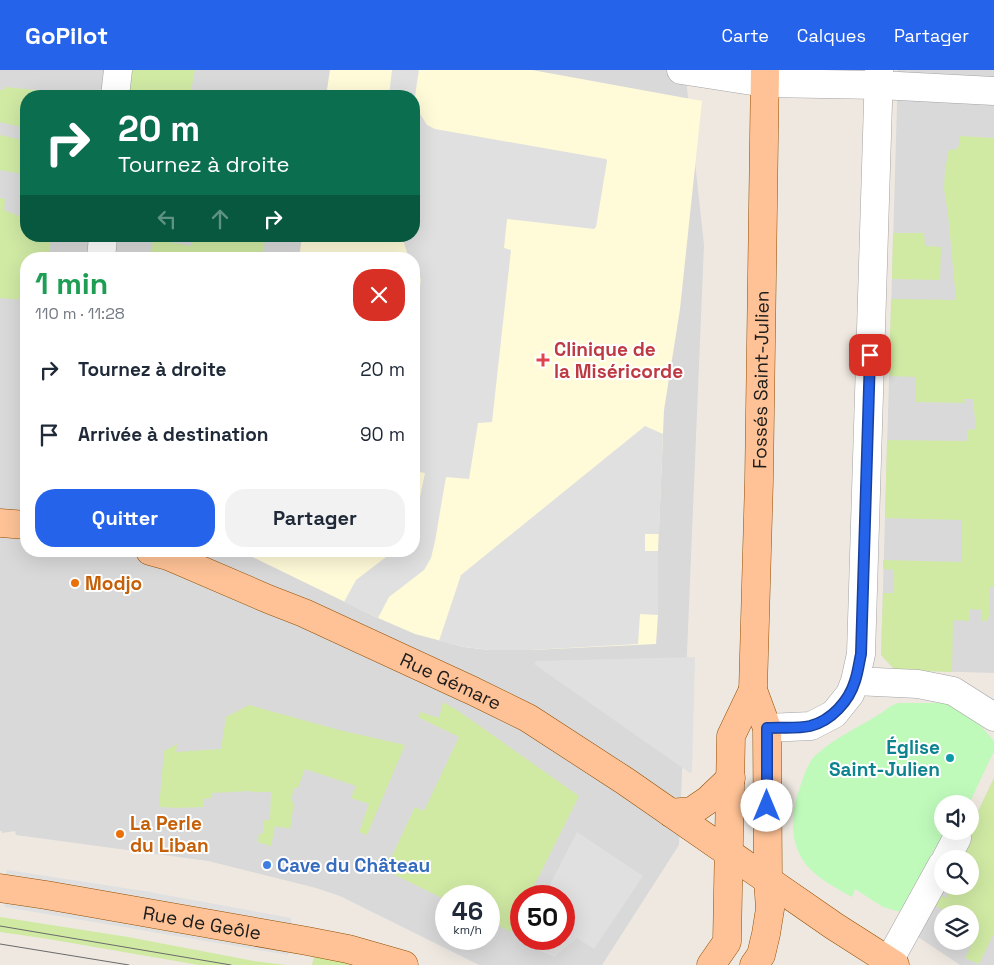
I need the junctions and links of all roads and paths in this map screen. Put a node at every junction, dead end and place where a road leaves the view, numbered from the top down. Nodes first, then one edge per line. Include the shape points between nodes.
1 (118, 70) edge
2 (681, 70) edge
3 (765, 76) edge
4 (879, 77) edge
5 (116, 90) edge
6 (994, 91) edge
7 (0, 523) edge
8 (20, 525) edge
9 (170, 557) edge
10 (872, 676) junction
11 (753, 690) junction
12 (994, 717) edge
13 (767, 728) junction
14 (730, 778) junction
15 (672, 813) junction
16 (729, 854) junction
17 (768, 880) junction
18 (934, 881) edge
19 (0, 888) edge
20 (892, 963) edge
21 (404, 965) edge
22 (711, 965) edge
23 (754, 965) edge

1 - 5 street
2 - 3 street
3 - 4 street
3 - 11 main road, Fossés Saint-Julien
4 - 6 street
4 - 10 street via 861,654
7 - 8 main road
9 - 15 main road, Rue Gémare via 304,613 528,718
10 - 12 street via 953,691
10 - 13 street via 850,694 834,714 811,726
11 - 13 main road, Fossés Saint-Julien
11 - 14 main road, Fossés Saint-Julien via 731,736
13 - 17 main road, Fossés Saint-Julien
14 - 15 main road via 692,811
14 - 16 main road, Fossés Saint-Julien
15 - 16 main road, Rue Gémare
16 - 17 main road, Rue Gémare
16 - 22 main road, Fossés Saint-Julien via 727,942
17 - 20 main road, Rue Gémare
17 - 23 main road, Fossés Saint-Julien via 770,910 761,955
18 - 20 street
19 - 21 main road, Rue de Geôle via 348,948

